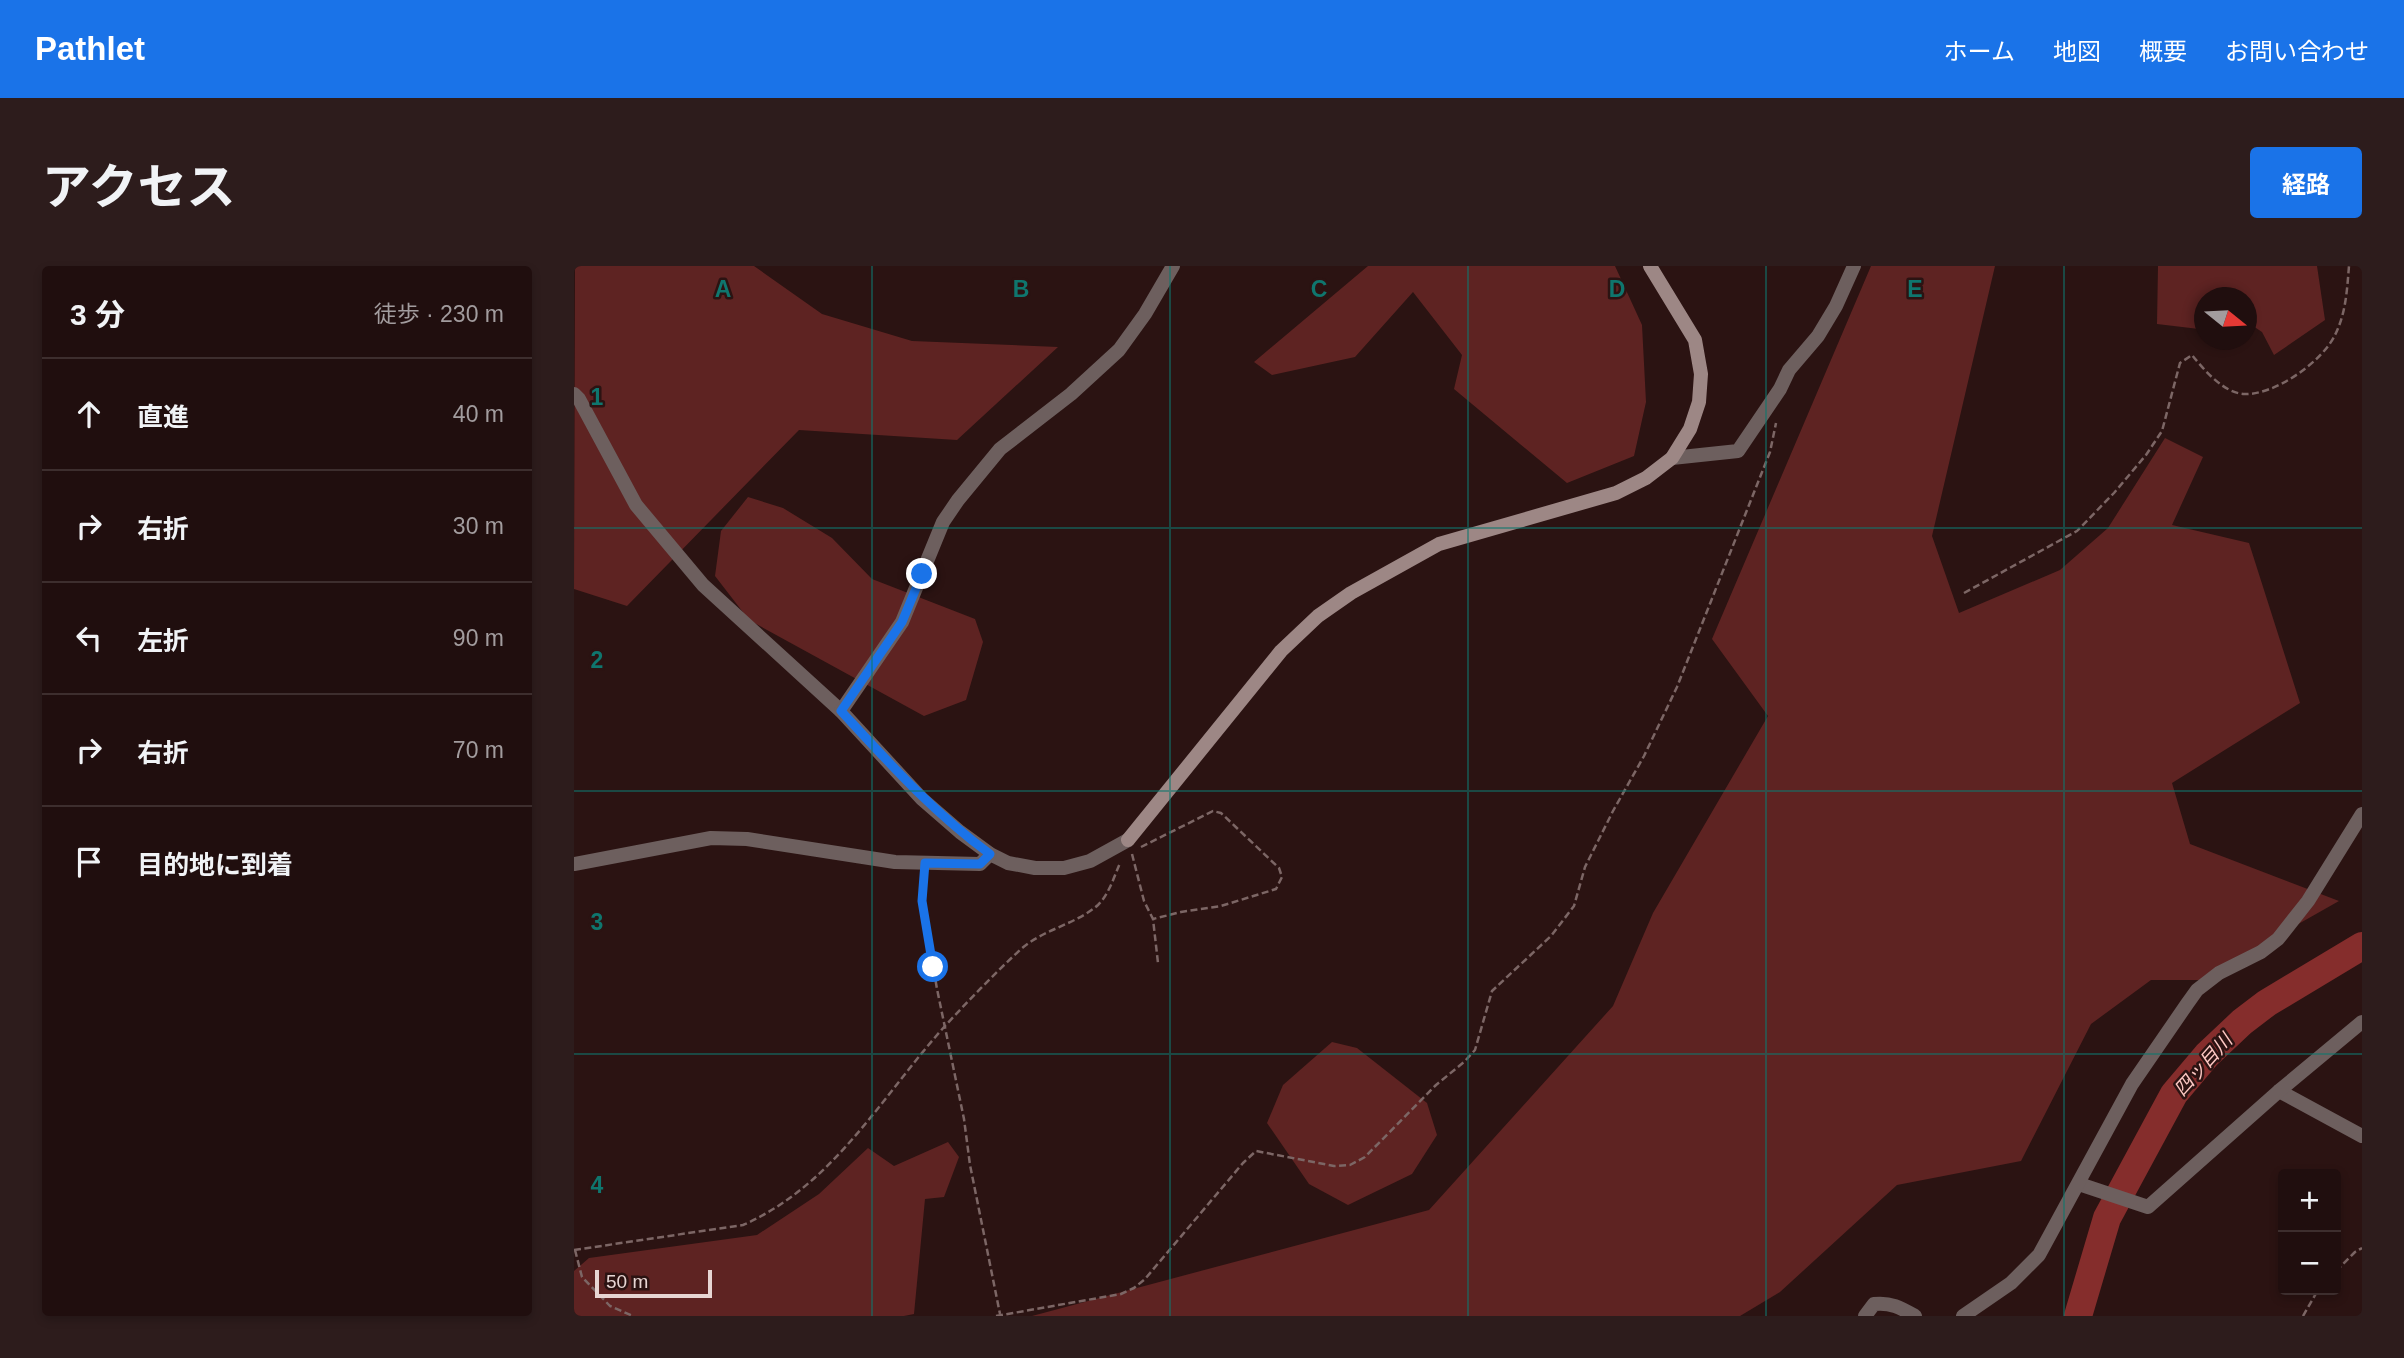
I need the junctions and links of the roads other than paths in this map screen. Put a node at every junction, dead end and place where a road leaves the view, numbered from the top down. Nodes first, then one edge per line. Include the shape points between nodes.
1 (1173, 266) edge
2 (1650, 266) edge
3 (1854, 266) edge
4 (574, 394) edge
5 (1672, 458) junction
6 (841, 711) junction
7 (2362, 814) edge
8 (990, 854) junction
9 (574, 864) edge
10 (2362, 1022) edge
11 (2279, 1091) junction
12 (2362, 1136) edge
13 (2079, 1184) junction
14 (1864, 1316) edge
15 (1915, 1316) edge
16 (1963, 1316) edge

1 - 6 street via 1119,351 1000,449 958,500 943,522 902,622
2 - 5 street via 1695,340 1701,374 1699,402 1690,429
3 - 5 street via 1818,336 1789,370 1738,451
4 - 6 street via 636,505 671,548 703,585
5 - 8 street via 1616,493 1438,544 1351,593 1281,650 1128,840 1114,849 1064,868 1008,863
6 - 8 street via 922,799
7 - 13 street via 2308,901 2278,939 2197,990 2132,1084
8 - 9 street via 980,864 895,862 747,839 711,838
10 - 11 street
11 - 12 street
11 - 13 street via 2148,1207
13 - 16 street via 2039,1255 2011,1283
14 - 15 street via 1874,1304 1884,1303

